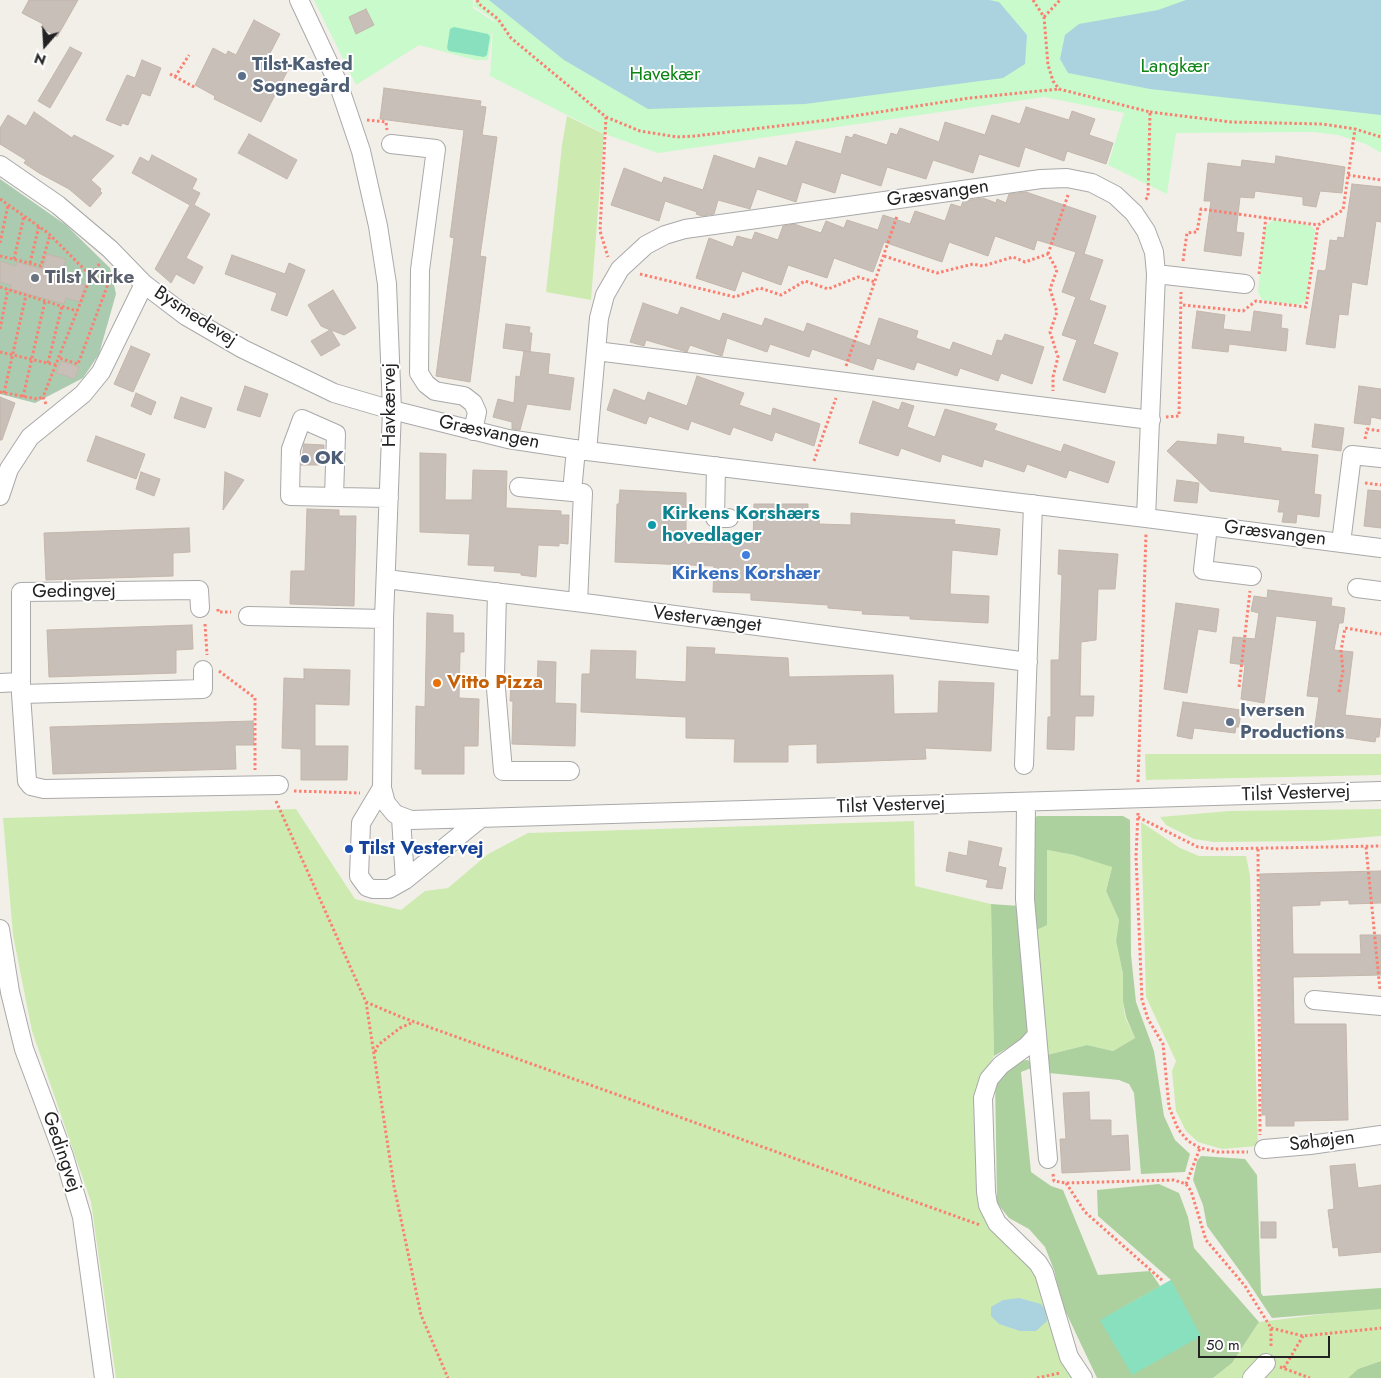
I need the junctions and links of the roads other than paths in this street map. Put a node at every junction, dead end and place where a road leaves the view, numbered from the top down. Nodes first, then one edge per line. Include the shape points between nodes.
1 (299, 0) edge
2 (391, 144) road end
3 (0, 165) edge
4 (1156, 274) junction
5 (144, 284) junction
6 (1253, 284) road end
7 (596, 351) junction
8 (392, 410) junction
9 (1151, 420) junction
10 (473, 431) junction
11 (582, 450) junction
12 (1381, 458) edge
13 (716, 466) junction
14 (4, 469) edge
15 (519, 487) dead end
16 (572, 492) junction
17 (0, 496) edge
18 (334, 497) junction
19 (389, 498) junction
20 (1033, 504) junction
21 (729, 518) dead end
22 (1146, 518) junction
23 (1208, 526) junction
24 (1341, 543) junction
25 (1381, 548) edge
26 (1252, 576) road end
27 (386, 579) junction
28 (1357, 588) dead end
29 (1381, 591) edge
30 (497, 592) junction
31 (578, 602) junction
32 (200, 608) road end
33 (248, 616) road end
34 (384, 619) junction
35 (1028, 662) junction
36 (205, 666) road end
37 (0, 683) edge
38 (21, 688) junction
39 (1024, 765) dead end
40 (570, 771) dead end
41 (267, 785) road end
42 (382, 788) junction
43 (1381, 791) edge
44 (1026, 802) junction
45 (401, 818) junction
46 (481, 818) junction
47 (405, 880) junction
48 (0, 929) edge
49 (1314, 1000) dead end
50 (1381, 1001) edge
51 (1036, 1035) junction
52 (1381, 1135) edge
53 (1262, 1150) road end
54 (1048, 1159) road end
55 (1266, 1363) road end
56 (1079, 1374) edge
57 (104, 1378) edge
58 (1252, 1378) edge

1 - 8 street, Havkærvej via 338,83 363,160 378,226 384,265
2 - 10 street, Havkærvej via 436,149 420,270 419,373 435,391 464,396 473,402 477,412
3 - 5 street, Bysmedevej via 58,205 110,249
4 - 6 street
4 - 7 street, Græsvangen via 1154,252 1146,231 1134,213 1115,195 1074,179 1041,179 685,229 665,235 646,245 620,269 605,295
4 - 9 street, Græsvangen
5 - 8 street, Bysmedevej via 186,316 244,349 334,393
5 - 14 street via 101,372 83,394 30,437
7 - 9 street
7 - 11 street, Græsvangen
8 - 10 street, Græsvangen
8 - 19 street, Havkærvej
9 - 22 street, Græsvangen
10 - 11 street, Græsvangen
11 - 13 street, Græsvangen
11 - 16 street
12 - 24 street, Græsvangen via 1352,455
13 - 20 street, Græsvangen
13 - 21 street via 715,518
14 - 17 street
15 - 16 street
16 - 31 street via 583,492
18 - 18 street via 290,496 291,449 302,419 336,434
18 - 19 street
19 - 27 street, Havkærvej
20 - 22 street, Græsvangen
20 - 35 street
22 - 23 street, Græsvangen
23 - 24 street, Græsvangen
23 - 26 street, Græsvangen via 1203,570
24 - 25 street, Græsvangen
27 - 30 street, Vestervænget
27 - 34 street, Havkærvej
28 - 29 street
30 - 31 street, Vestervænget
30 - 40 street via 495,677 503,771
31 - 35 street, Vestervænget
32 - 38 street, Gedingvej via 199,590 21,592
33 - 34 street
34 - 42 street, Havkærvej
35 - 39 street
36 - 38 street via 203,689
37 - 38 street
38 - 41 street, Gedingvej via 27,781 37,788
42 - 45 street, Havkærvej via 386,803
42 - 47 street via 361,823 359,870 367,887 382,890
43 - 44 street, Tilst Vestervej
44 - 46 street, Tilst Vestervej
44 - 51 street via 1025,899
45 - 46 street, Tilst Vestervej
45 - 47 street
46 - 47 street
48 - 57 street, Gedingvej via 10,992 24,1049 64,1156 82,1217
49 - 50 street
51 - 54 street
51 - 56 street via 989,1079 983,1098 986,1192 997,1223 1044,1273 1062,1337
52 - 53 street, Søhøjen
55 - 58 street

